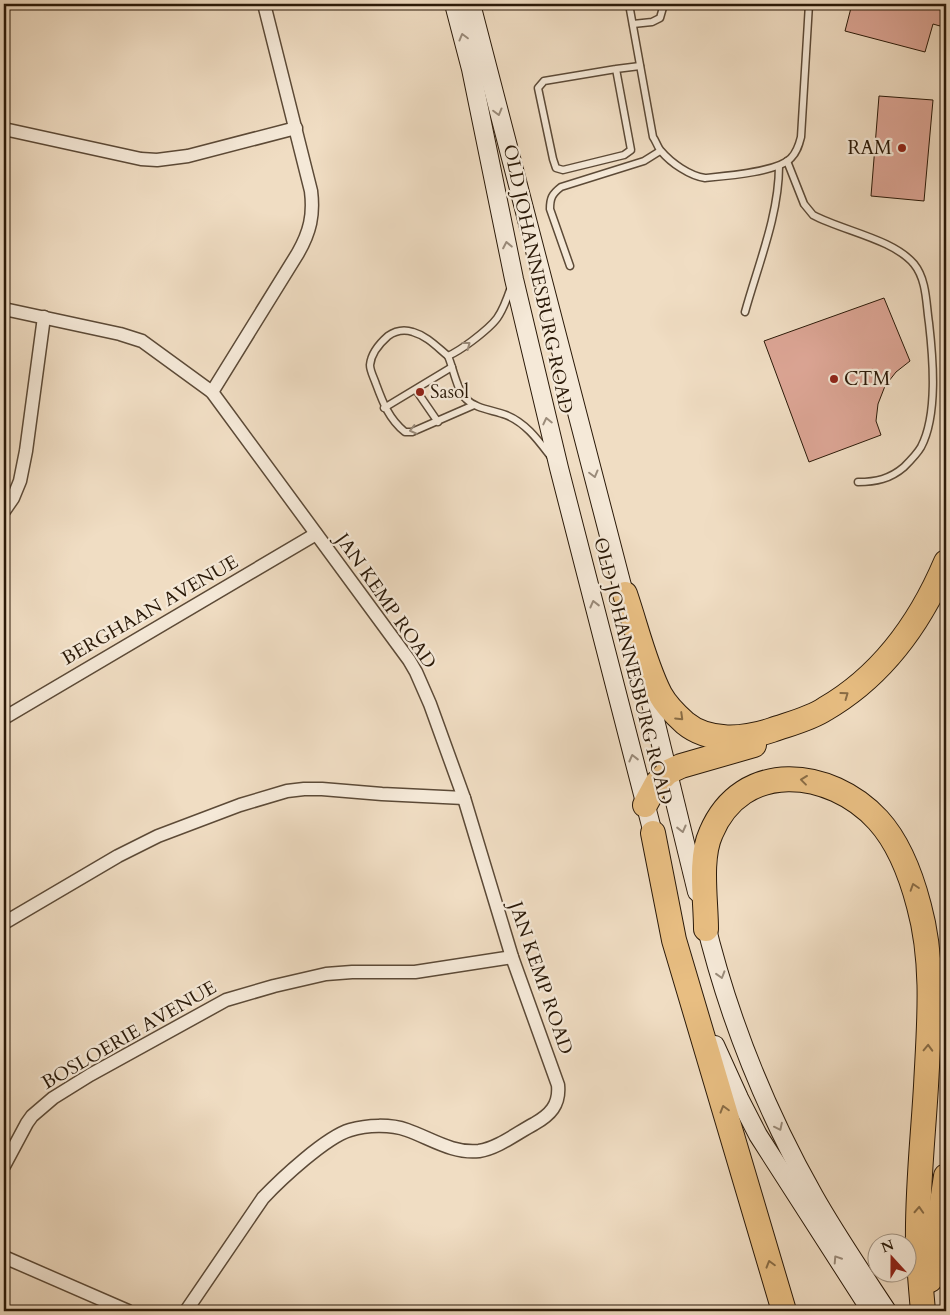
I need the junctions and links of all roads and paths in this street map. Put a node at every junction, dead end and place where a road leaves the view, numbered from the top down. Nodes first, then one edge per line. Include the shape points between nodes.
1 (264, 4) edge
2 (454, 4) edge
3 (471, 4) edge
4 (630, 4) edge
5 (664, 4) edge
6 (809, 4) edge
7 (633, 24) junction
8 (640, 66) junction
9 (616, 69) junction
10 (296, 128) junction
11 (4, 129) edge
12 (660, 151) junction
13 (787, 161) junction
14 (779, 166) junction
15 (570, 266) dead end
16 (514, 279) junction
17 (4, 309) edge
18 (745, 312) dead end
19 (44, 318) junction
20 (448, 356) junction
21 (452, 367) junction
22 (416, 390) junction
23 (212, 392) junction
24 (474, 405) junction
25 (384, 408) junction
26 (438, 422) junction
27 (559, 468) junction
28 (858, 482) dead end
29 (4, 511) edge
30 (316, 534) junction
31 (946, 562) edge
32 (625, 594) junction
33 (824, 710) junction
34 (4, 718) edge
35 (668, 772) junction
36 (464, 798) junction
37 (646, 805) junction
38 (653, 833) junction
39 (4, 923) edge
40 (706, 929) junction
41 (512, 957) junction
42 (4, 1166) edge
43 (946, 1176) edge
44 (4, 1257) edge
45 (868, 1298) edge
46 (128, 1311) edge
47 (186, 1311) edge
48 (784, 1311) edge
49 (887, 1311) edge
50 (924, 1311) edge

1 - 10 street
16 -> 2 main road, OLD JOHANNESBURG ROAD via 482,118
3 -> 32 main road, OLD JOHANNESBURG ROAD
4 - 7 lane
5 - 7 lane via 660,18
6 - 13 lane via 801,137 795,154
7 - 8 lane
8 - 9 lane
8 - 12 lane via 654,137
9 - 9 lane via 544,81 538,88 556,168 563,170 624,155 631,150
10 - 11 street via 188,156 157,160
10 - 23 street via 312,199 308,235
12 - 14 lane via 697,177 717,177
12 - 15 lane via 644,161 561,187 553,193 550,210
13 - 14 lane
13 - 28 lane via 804,204 813,215 898,249 922,277 933,370 928,430 921,448 898,471 886,479
14 - 18 lane via 776,206
20 -> 16 lane via 462,350 496,321
27 -> 16 main road, OLD JOHANNESBURG ROAD
17 - 19 street, JAN KEMP ROAD
19 - 23 street, JAN KEMP ROAD via 142,341
19 - 29 street via 22,471 18,490
20 - 21 lane
20 - 25 lane via 413,332 400,330 391,333 373,355 370,366
21 - 22 lane
21 - 24 lane via 461,392
22 - 25 lane
22 - 26 lane
23 - 30 street, JAN KEMP ROAD
24 - 26 lane
24 - 27 lane via 524,425
26 -> 25 lane via 405,432
37 -> 27 main road, OLD JOHANNESBURG ROAD
30 - 34 street, BERGHAAN AVENUE
30 - 36 street, JAN KEMP ROAD via 416,672
33 -> 31 highway via 866,679 896,647 924,608
32 -> 33 highway via 661,696 687,724 713,735 740,738 760,734
32 - 35 main road, OLD JOHANNESBURG ROAD
33 - 35 highway via 808,722 774,738
35 - 37 highway via 657,783
35 -> 40 main road, OLD JOHANNESBURG ROAD
36 - 39 street via 304,788 287,791 158,836
36 - 41 street, JAN KEMP ROAD
37 - 38 main road, OLD JOHANNESBURG ROAD
45 -> 38 main road, OLD JOHANNESBURG ROAD via 758,1135 722,1062 708,1026
48 -> 38 highway via 674,940
40 -> 45 main road, OLD JOHANNESBURG ROAD via 729,1003 771,1111
50 -> 40 highway via 918,1220 927,1060 928,944 920,906 894,840 865,807 827,785 785,779 754,787 728,805 706,847
41 - 42 street, BOSLOERIE AVENUE via 415,972 326,974 211,1006 53,1098 32,1116
41 - 47 street, JAN KEMP ROAD via 558,1085 557,1103 552,1110 492,1147 478,1151 456,1150 397,1127 359,1128 340,1134 314,1152 264,1198
43 - 50 highway
44 - 46 street
45 - 49 main road, OLD JOHANNESBURG ROAD

